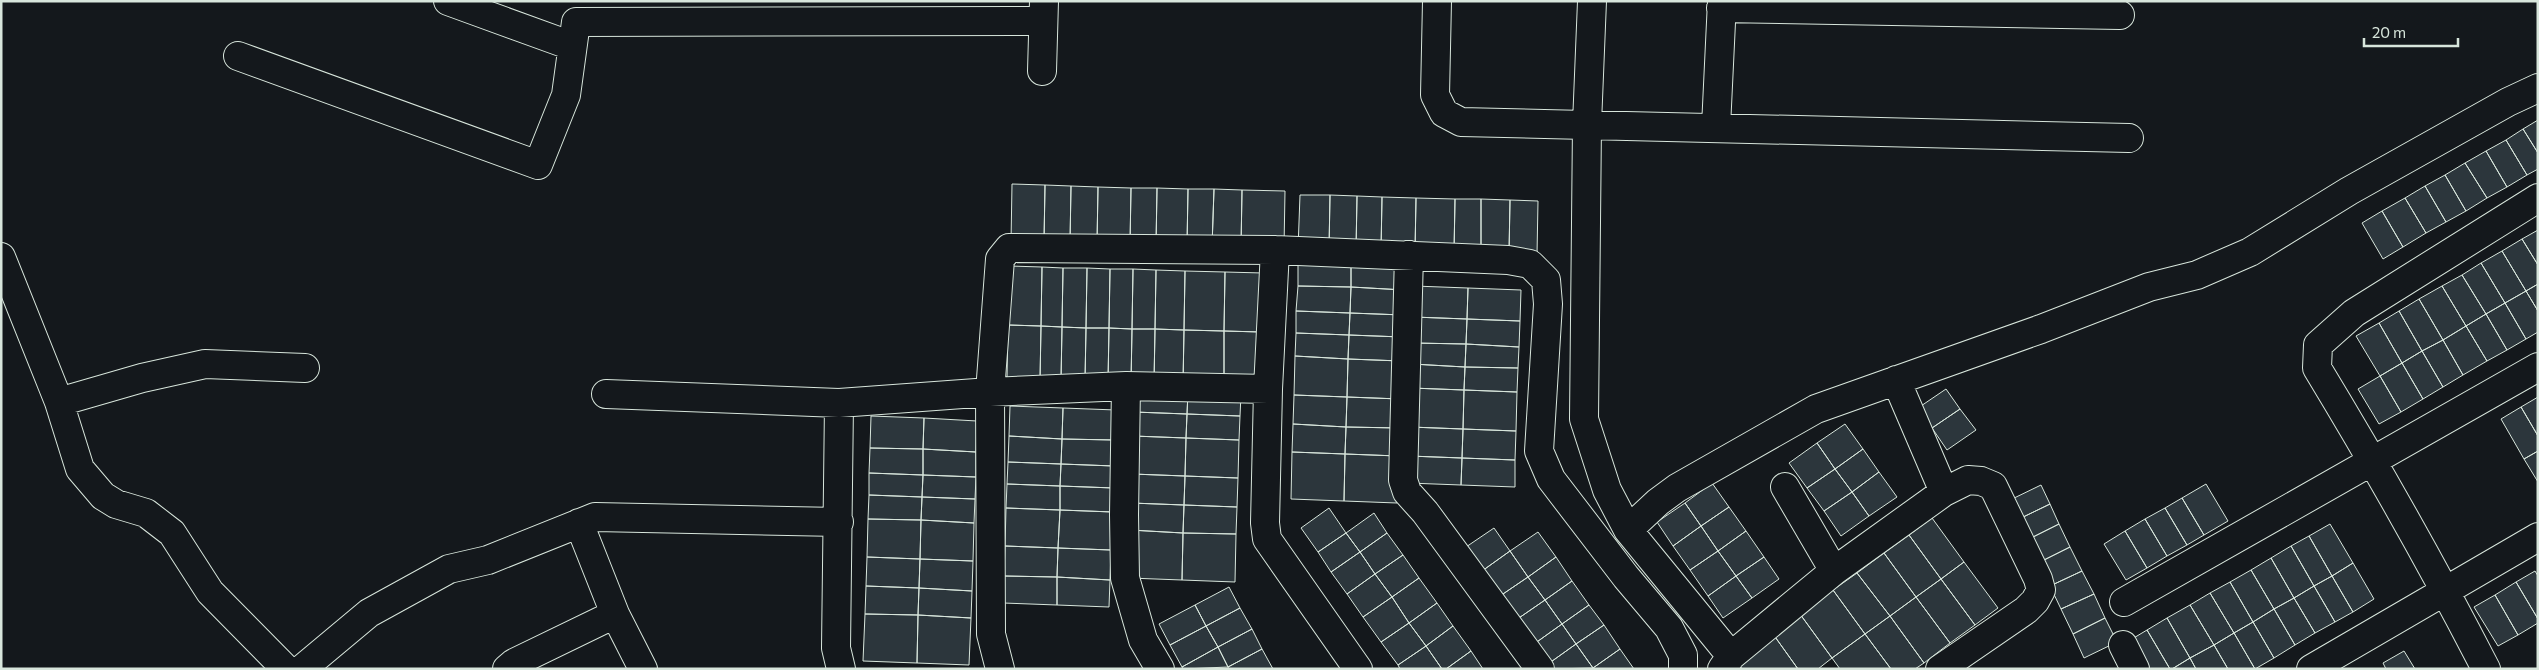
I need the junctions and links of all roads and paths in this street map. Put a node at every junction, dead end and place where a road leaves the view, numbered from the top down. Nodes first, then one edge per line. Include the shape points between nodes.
1 (448, 1) edge
2 (1437, 1) edge
3 (1592, 1) edge
4 (1721, 5) edge
5 (921, 10) edge
6 (1043, 11) edge
7 (2120, 16) dead end
8 (572, 46) junction
9 (238, 56) dead end
10 (1042, 71) dead end
11 (2538, 88) edge
12 (1588, 124) junction
13 (1716, 127) junction
14 (2129, 138) dead end
15 (2538, 198) edge
16 (1275, 250) junction
17 (1409, 256) junction
18 (1, 257) edge
19 (2538, 367) edge
20 (305, 368) dead end
21 (1896, 380) junction
22 (1126, 386) junction
23 (1268, 390) junction
24 (990, 392) junction
25 (606, 394) dead end
26 (59, 402) junction
27 (839, 404) junction
28 (2374, 462) junction
29 (1785, 487) dead end
30 (1944, 492) junction
31 (839, 522) junction
32 (579, 524) junction
33 (1628, 530) junction
34 (2538, 537) edge
35 (1834, 571) junction
36 (2446, 591) junction
37 (2124, 602) dead end
38 (615, 614) junction
39 (2123, 645) dead end
40 (1727, 662) edge
41 (286, 669) edge
42 (302, 669) edge
43 (507, 669) edge
44 (643, 669) edge
45 (841, 669) edge
46 (1000, 669) edge
47 (1160, 669) edge
48 (1358, 669) edge
49 (1540, 669) edge
50 (1683, 669) edge
51 (1940, 669) edge
52 (2134, 669) edge
53 (2312, 669) edge
54 (2486, 669) edge

1 - 8 street
2 - 12 street via 1434,95 1444,113 1461,122
3 - 12 street
4 - 7 street
4 - 13 street
5 - 6 street
5 - 8 street via 576,22
6 - 10 street
8 - 9 street via 566,95 538,165
11 - 21 street via 2366,182 2250,252 2197,275 2149,287
12 - 13 street
12 - 33 street via 1584,420 1607,490
13 - 14 street
15 - 28 street via 2370,301 2318,345 2317,368
16 - 17 street
16 - 23 street
16 - 24 street via 1009,248 1000,259
17 - 49 street via 1403,480 1407,492
17 - 50 street via 1508,260 1530,264 1546,280 1548,304 1539,451 1551,479 1669,628 1683,655
18 - 26 street
19 - 28 street
20 - 26 street via 205,364
21 - 30 street
21 - 33 street via 1816,409 1677,488
22 - 23 street
22 - 24 street
22 - 47 street via 1125,578 1143,640
23 - 48 street via 1267,539
24 - 27 street
24 - 46 street via 991,634
25 - 27 street
26 - 41 street via 80,469 93,487 116,504 146,513 172,533 210,592
27 - 31 street
28 - 36 street
28 - 37 street
29 - 35 street
30 - 35 street
30 - 51 street via 1968,480 1993,486 2041,590 2026,610
31 - 32 street via 595,517
31 - 45 street via 836,648
32 - 38 street
32 - 42 street via 488,560 449,569 369,613
33 - 40 street
34 - 36 street
35 - 40 street
36 - 53 street
36 - 54 street
38 - 43 street
38 - 44 street
39 - 52 street

